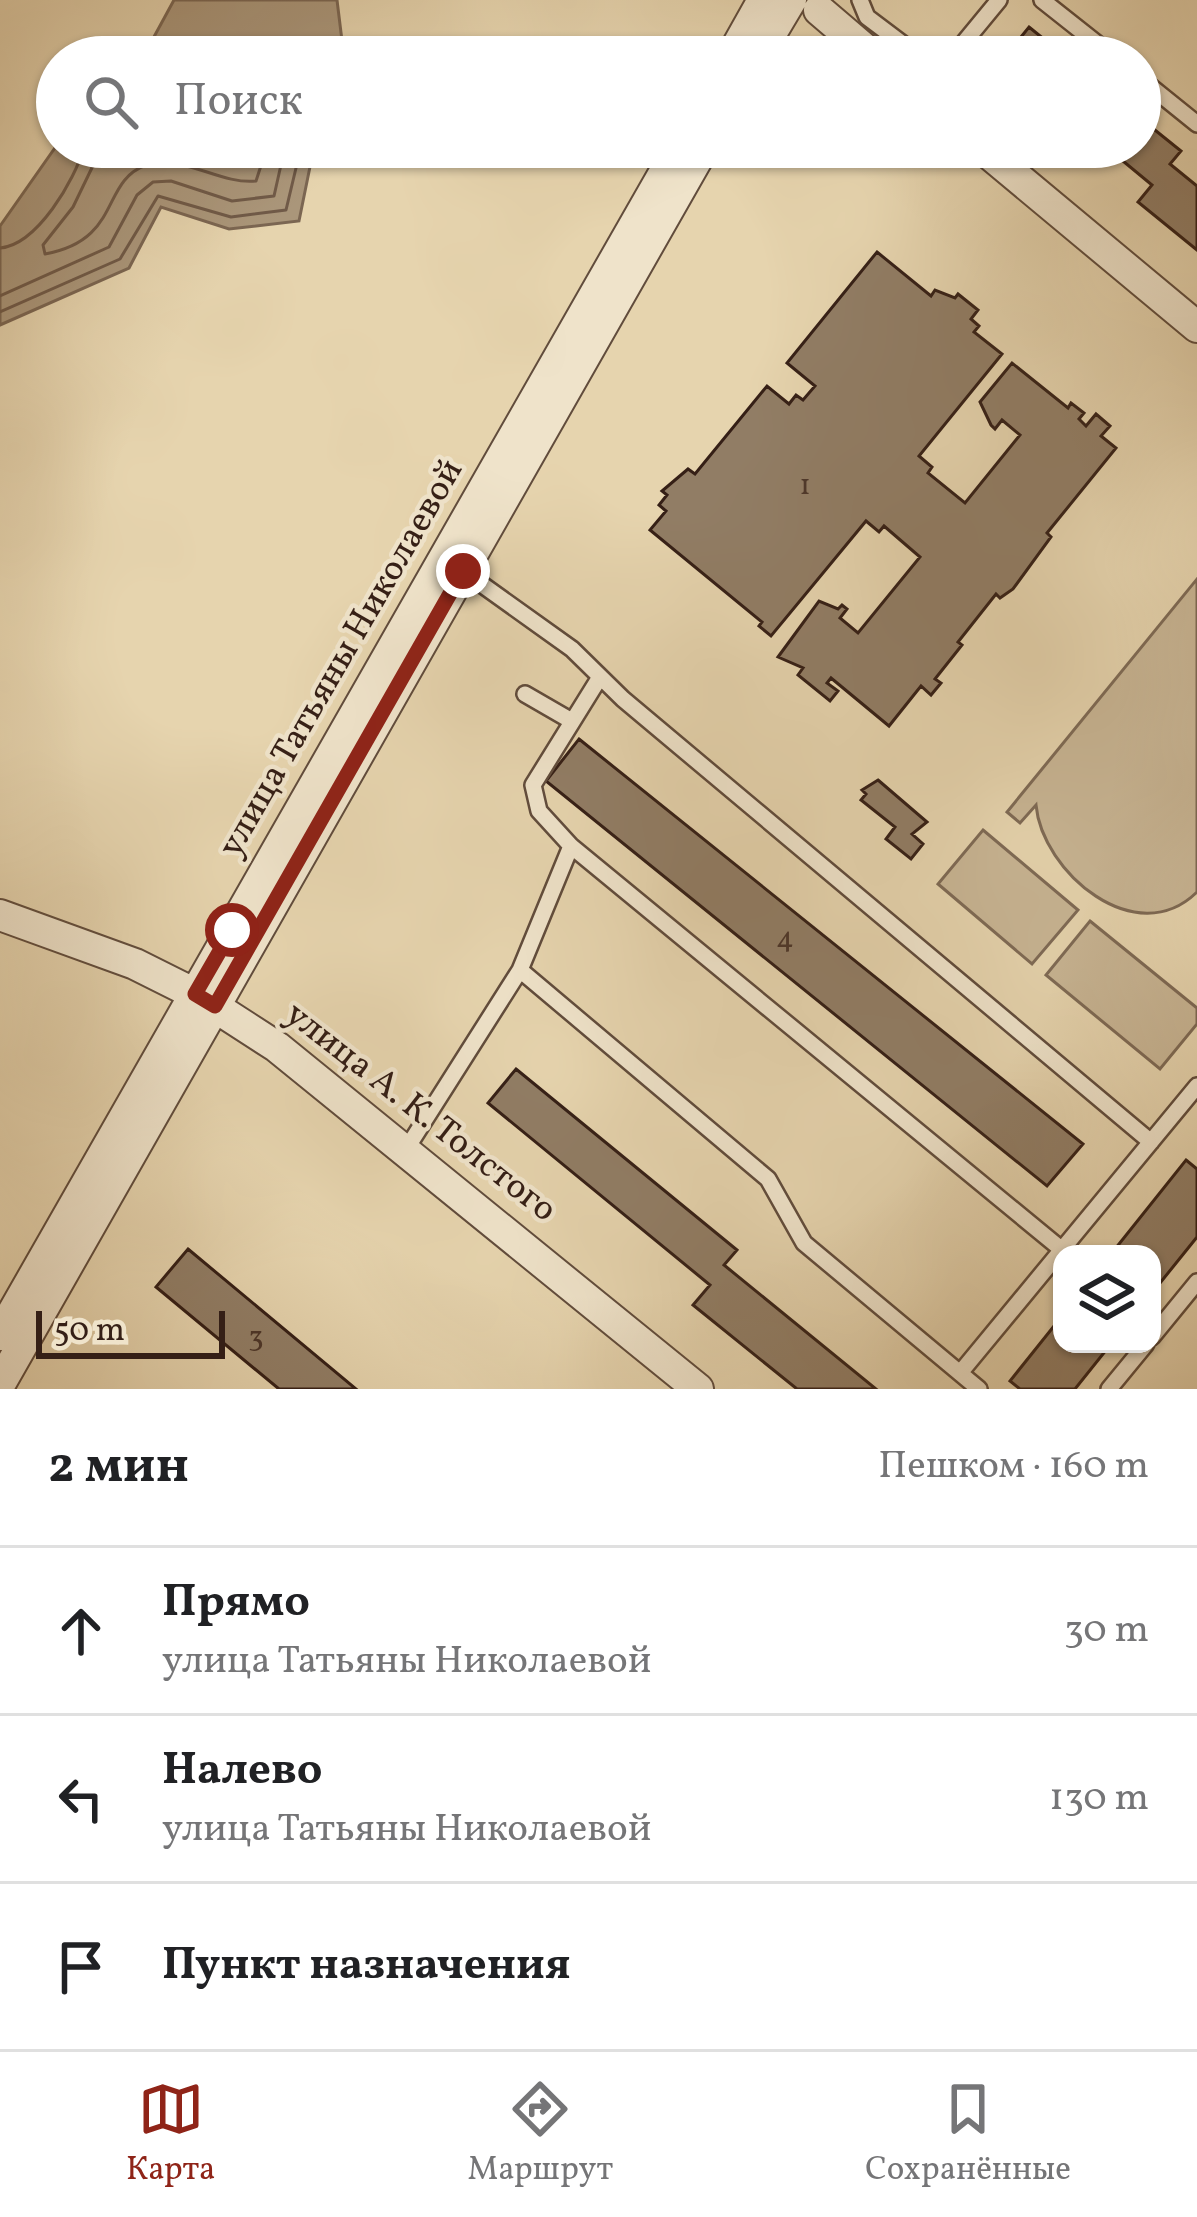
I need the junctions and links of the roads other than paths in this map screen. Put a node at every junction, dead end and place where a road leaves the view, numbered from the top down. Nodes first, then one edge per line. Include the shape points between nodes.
1 (763, 0) edge
2 (860, 0) edge
3 (999, 0) edge
4 (1042, 0) edge
5 (806, 3) edge
6 (743, 36) edge
7 (776, 36) edge
8 (848, 36) edge
9 (892, 36) edge
10 (969, 36) edge
11 (1087, 36) edge
12 (1161, 95) edge
13 (1197, 124) edge
14 (668, 168) edge
15 (692, 168) edge
16 (1006, 168) edge
17 (1197, 327) edge
18 (463, 571) junction
19 (600, 677) junction
20 (525, 694) dead end
21 (570, 720) junction
22 (571, 846) junction
23 (0, 915) edge
24 (520, 970) junction
25 (205, 1000) junction
26 (1197, 1086) edge
27 (1151, 1142) junction
28 (406, 1148) junction
29 (1056, 1245) edge
30 (1064, 1245) edge
31 (1053, 1259) edge
32 (1197, 1282) edge
33 (1161, 1326) edge
34 (0, 1336) edge
35 (1138, 1353) edge
36 (960, 1373) junction
37 (0, 1384) edge
38 (698, 1389) edge
39 (979, 1389) edge
40 (1108, 1389) edge

1 - 6 street
2 - 9 lane via 867,17
3 - 10 lane
4 - 11 lane
5 - 7 street
5 - 8 street
12 - 13 lane
14 - 25 street, улица Татьяны Николаевой
15 - 18 street, улица Татьяны Николаевой
16 - 17 street
18 - 19 lane
18 - 25 street, улица Татьяны Николаевой
19 - 21 lane
19 - 27 lane
20 - 21 lane
21 - 22 lane via 533,784 539,811
22 - 24 lane
22 - 29 lane
23 - 25 street, улица А. К. Толстого via 135,964
24 - 28 lane
24 - 36 lane via 768,1179 804,1243
25 - 28 street, улица А. К. Толстого
25 - 34 street, улица Татьяны Николаевой
25 - 37 street, улица Татьяны Николаевой
26 - 27 lane
27 - 30 lane
28 - 38 street, улица А. К. Толстого
31 - 36 lane
32 - 33 lane
35 - 40 lane
36 - 39 lane

